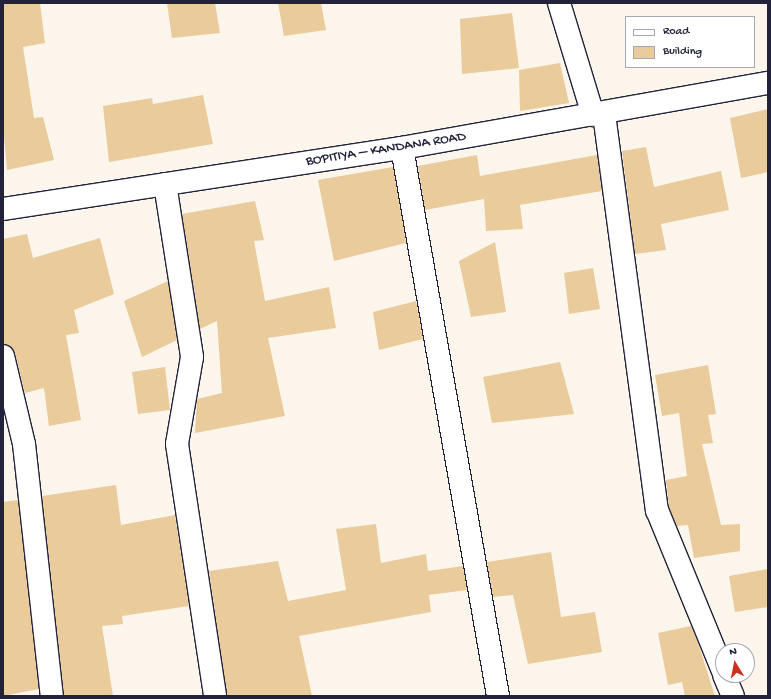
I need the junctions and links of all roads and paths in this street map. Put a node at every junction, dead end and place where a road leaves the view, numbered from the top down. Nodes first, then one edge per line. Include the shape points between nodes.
1 (559, 3) edge
2 (768, 83) edge
3 (598, 115) junction
4 (402, 148) junction
5 (165, 184) junction
6 (3, 209) edge
7 (3, 356) edge
8 (715, 651) edge
9 (727, 683) edge
10 (52, 696) edge
11 (215, 696) edge
12 (498, 696) edge
13 (733, 696) edge

1 - 3 street
2 - 3 street, BOPITIYA – KANDANA ROAD
3 - 4 street, BOPITIYA – KANDANA ROAD
3 - 8 street via 657,510
4 - 5 street, BOPITIYA – KANDANA ROAD
4 - 12 street
5 - 6 street, BOPITIYA – KANDANA ROAD
5 - 11 street via 192,356 177,444
7 - 10 street via 24,444
9 - 13 street

